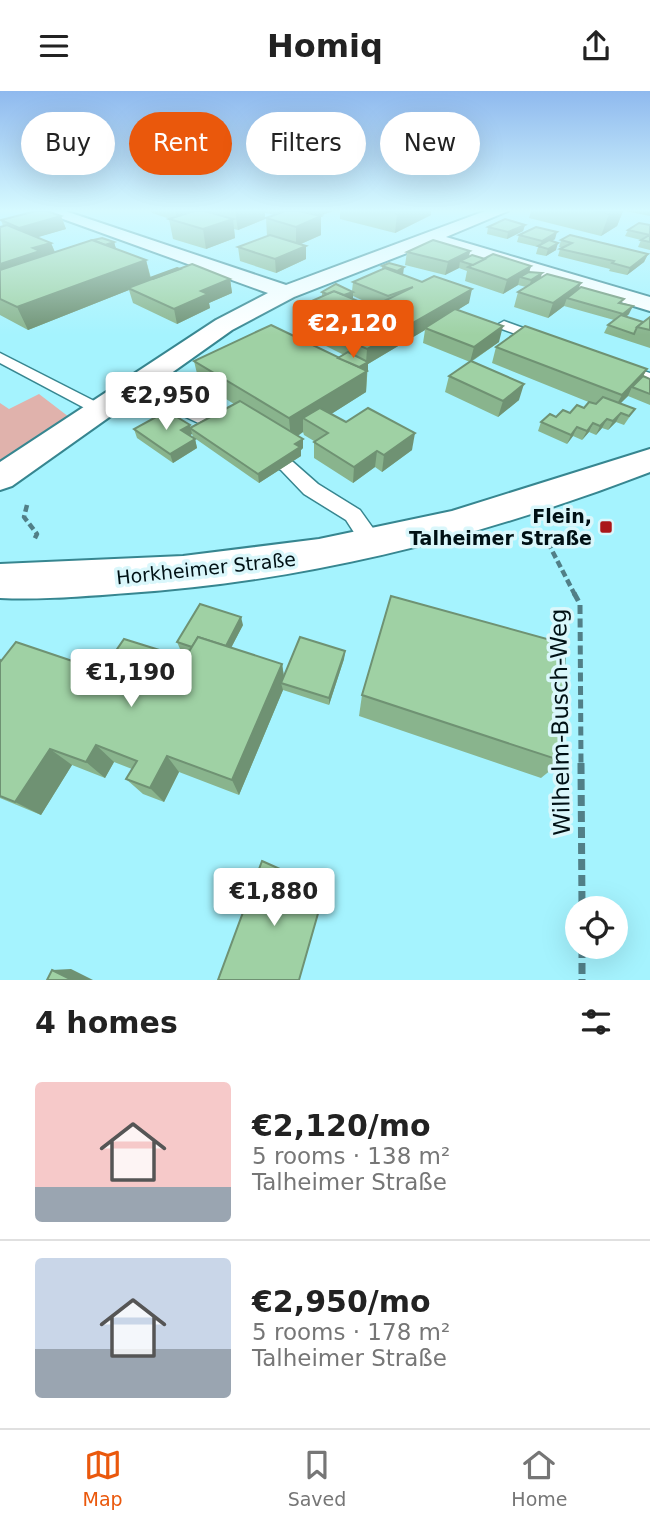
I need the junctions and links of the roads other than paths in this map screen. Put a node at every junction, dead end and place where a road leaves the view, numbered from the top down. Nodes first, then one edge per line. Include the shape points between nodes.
1 (170, 252) edge
2 (391, 252) edge
3 (478, 252) edge
4 (286, 292) junction
5 (650, 304) edge
6 (504, 325) edge
7 (565, 347) edge
8 (0, 357) edge
9 (601, 361) edge
10 (650, 378) edge
11 (124, 394) junction
12 (100, 410) junction
13 (650, 460) edge
14 (0, 478) edge
15 (374, 545) junction
16 (8, 581) edge

1 - 4 street
2 - 4 street
3 - 5 street
4 - 11 street via 224,325
6 - 7 lane
8 - 12 lane
9 - 10 lane
11 - 12 street
11 - 15 lane via 216,423 353,515
12 - 14 street
13 - 15 street, Horkheimer Straße via 528,505
15 - 16 street, Horkheimer Straße via 270,565

